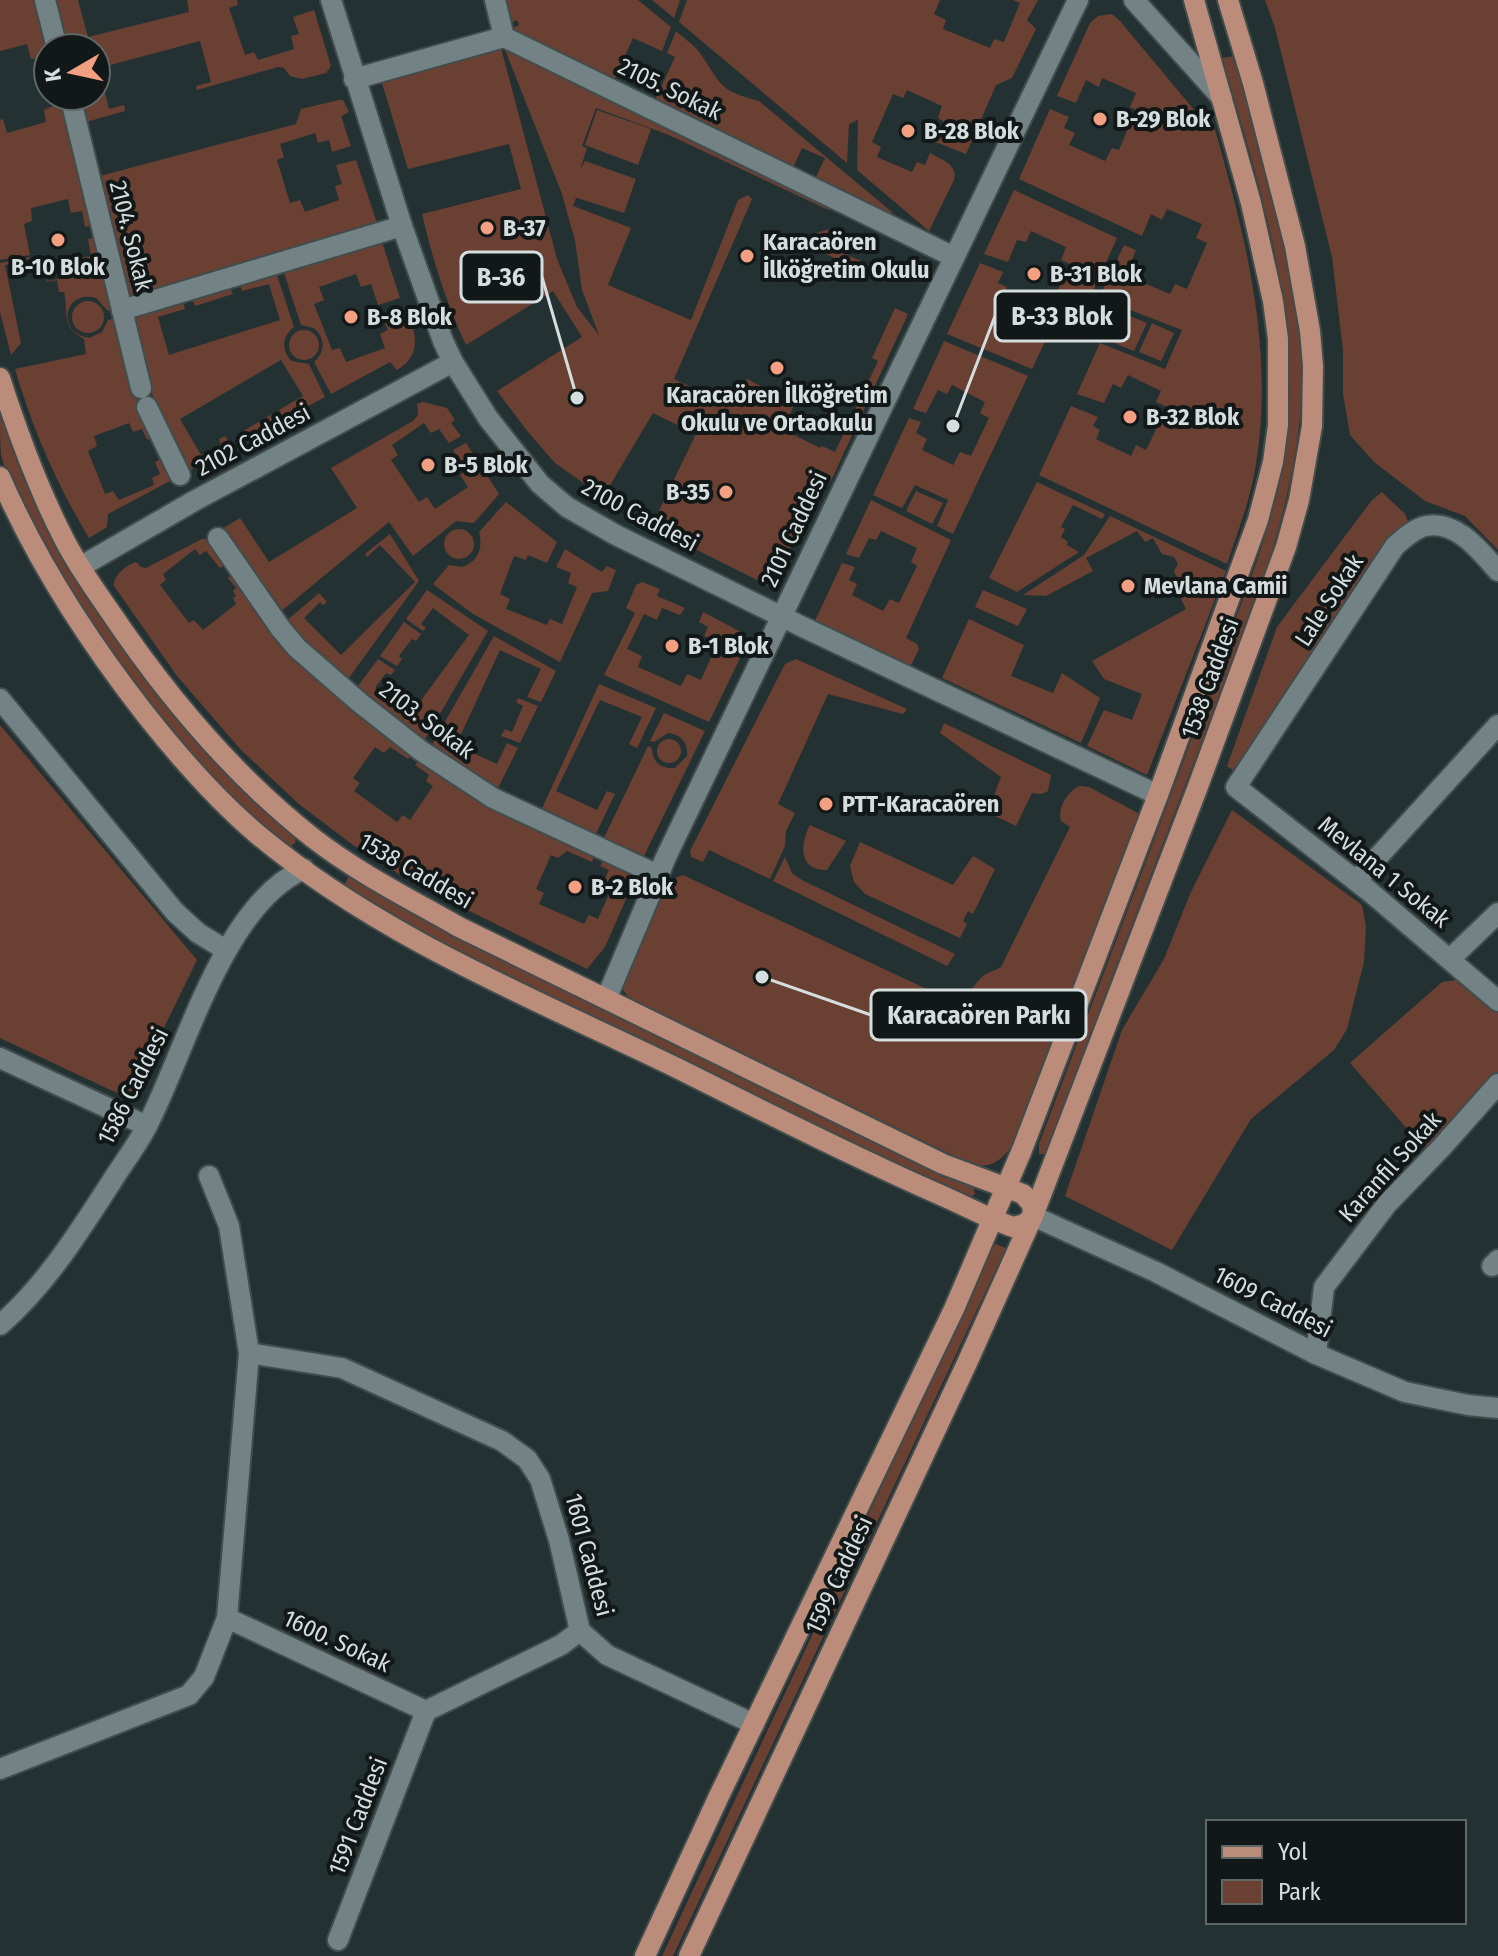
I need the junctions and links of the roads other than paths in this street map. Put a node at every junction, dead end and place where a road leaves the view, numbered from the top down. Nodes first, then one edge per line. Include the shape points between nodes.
1 (45, 0) edge
2 (331, 0) edge
3 (495, 0) edge
4 (1078, 0) edge
5 (1134, 0) edge
6 (1194, 0) edge
7 (1228, 0) edge
8 (53, 32) edge
9 (504, 37) junction
10 (354, 79) junction
11 (1224, 99) junction
12 (74, 112) edge
13 (402, 226) junction
14 (954, 257) junction
15 (122, 310) junction
16 (453, 362) junction
17 (0, 378) edge
18 (180, 475) dead end
19 (0, 477) edge
20 (218, 538) dead end
21 (80, 567) junction
22 (1498, 571) edge
23 (781, 617) junction
24 (0, 699) edge
25 (1498, 725) edge
26 (1236, 787) joint
27 (1158, 795) junction
28 (326, 847) junction
29 (304, 869) junction
30 (658, 875) junction
31 (1356, 881) junction
32 (1498, 913) edge
33 (226, 950) junction
34 (1450, 959) junction
35 (607, 997) junction
36 (1498, 1001) edge
37 (0, 1058) edge
38 (1498, 1084) edge
39 (147, 1126) junction
40 (209, 1176) dead end
41 (1005, 1187) junction
42 (1033, 1216) junction
43 (992, 1218) junction
44 (0, 1325) edge
45 (249, 1353) junction
46 (1316, 1354) junction
47 (1498, 1408) edge
48 (227, 1618) junction
49 (580, 1631) junction
50 (426, 1711) junction
51 (754, 1724) junction
52 (0, 1769) edge
53 (338, 1940) dead end
54 (645, 1956) edge
55 (689, 1956) edge

1 - 8 street
2 - 10 street, 2100 Caddesi
3 - 9 street
4 - 14 street, 2101 Caddesi
5 - 11 street
6 - 11 main road, 1538 Caddesi
7 - 42 main road, 1538 Caddesi via 1303,287 1313,366 1307,463 1268,599
9 - 10 street
9 - 14 street, 2105. Sokak
10 - 13 street, 2100 Caddesi
11 - 27 main road, 1538 Caddesi via 1273,301 1278,425 1254,533
12 - 15 street, 2104. Sokak
13 - 15 street
13 - 16 street, 2100 Caddesi
14 - 23 street, 2101 Caddesi
15 - 18 street, 2104. Sokak via 144,397
16 - 21 street, 2102 Caddesi
16 - 23 street, 2100 Caddesi via 526,468 567,507
17 - 21 main road, 1538 Caddesi via 35,477
19 - 29 main road via 53,585 121,683 208,787 258,835
20 - 30 street, 2103. Sokak via 290,640 386,724 493,798
21 - 28 main road, 1538 Caddesi via 192,720 258,791
22 - 26 street, Lale Sokak via 1468,539 1440,527 1426,526 1395,546
23 - 27 street, 2100 Caddesi
23 - 30 street, 2101 Caddesi
24 - 33 street via 175,912
25 - 31 street
26 - 31 street, Mevlana 1 Sokak
27 - 41 main road, 1538 Caddesi
28 - 29 main road
28 - 35 main road, 1538 Caddesi via 459,927
29 - 33 street, 1586 Caddesi via 269,892
29 - 43 main road via 484,975
30 - 35 street, 2101 Caddesi
31 - 34 street, Mevlana 1 Sokak
32 - 34 street
33 - 39 street, 1586 Caddesi
34 - 36 street, Mevlana 1 Sokak
35 - 41 main road, 1538 Caddesi via 930,1158
37 - 39 street
38 - 46 street, Karanfil Sokak via 1387,1204 1324,1287
39 - 44 street, 1586 Caddesi via 74,1239 20,1308
40 - 45 street via 229,1226
41 - 42 main road, 1538 Caddesi via 1028,1198
41 - 43 main road, 1538 Caddesi
42 - 43 main road via 1017,1227
42 - 46 street, 1609 Caddesi
42 - 55 main road, 1599 Caddesi
43 - 51 main road, 1599 Caddesi via 954,1309
45 - 48 street
45 - 49 street, 1601 Caddesi via 342,1368 502,1441 527,1459 548,1498
46 - 47 street, 1609 Caddesi via 1405,1392
48 - 50 street, 1600. Sokak
48 - 52 street via 204,1677 189,1695
49 - 50 street
49 - 51 street, 1601 Caddesi via 607,1655
50 - 53 street, 1591 Caddesi
51 - 54 main road, 1599 Caddesi

